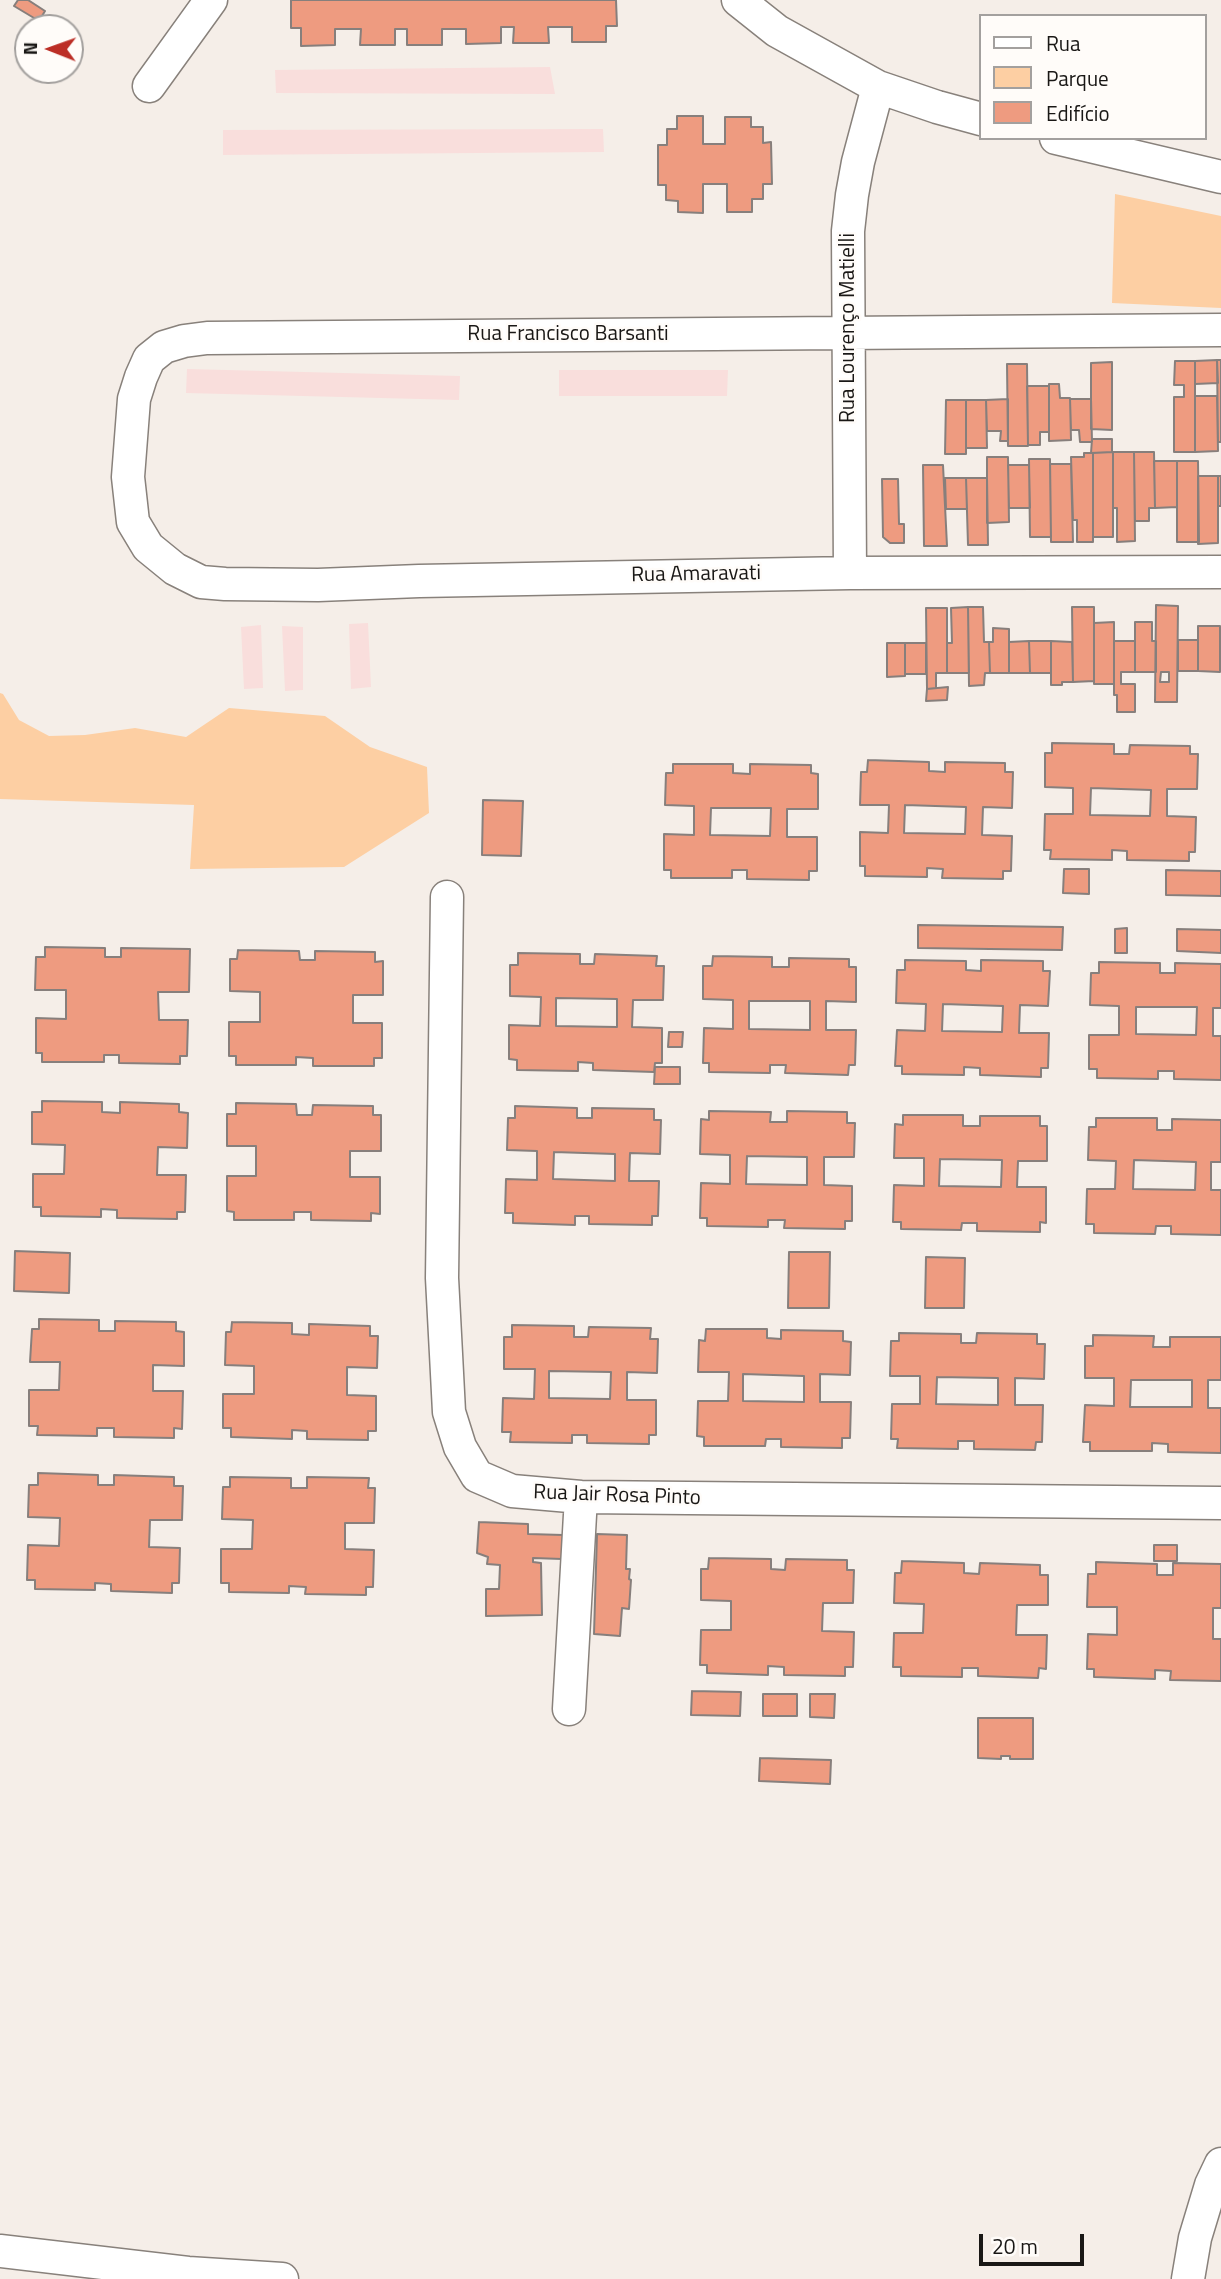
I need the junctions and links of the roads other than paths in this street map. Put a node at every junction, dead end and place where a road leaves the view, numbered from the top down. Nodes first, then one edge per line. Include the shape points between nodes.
1 (211, 0) edge
2 (738, 0) edge
3 (149, 86) dead end
4 (878, 86) junction
5 (979, 118) edge
6 (1064, 140) edge
7 (1221, 177) edge
8 (1221, 330) edge
9 (847, 332) junction
10 (175, 569) joint
11 (1221, 572) edge
12 (850, 573) junction
13 (447, 897) dead end
14 (581, 1497) junction
15 (1221, 1503) edge
16 (569, 1709) dead end
17 (1221, 2164) edge
18 (0, 2250) edge
19 (260, 2278) edge
20 (282, 2279) edge
21 (1188, 2279) edge

1 - 3 street
2 - 4 street via 777,31
4 - 5 street
4 - 9 street, Rua Lourenço Matielli via 852,195
6 - 7 street
8 - 9 street, Rua Francisco Barsanti
9 - 10 street, Rua Francisco Barsanti via 207,338 164,348 149,359 134,399 128,477 133,522 148,547
9 - 12 street, Rua Lourenço Matielli
10 - 12 street, Rua Amaravati via 201,582 261,585
11 - 12 street, Rua Amaravati
13 - 14 street, Rua Jair Rosa Pinto via 442,1278 449,1412 460,1447 477,1476 512,1491
14 - 15 street, Rua Jair Rosa Pinto
14 - 16 street
17 - 21 street via 1195,2238
18 - 19 street
19 - 20 street

